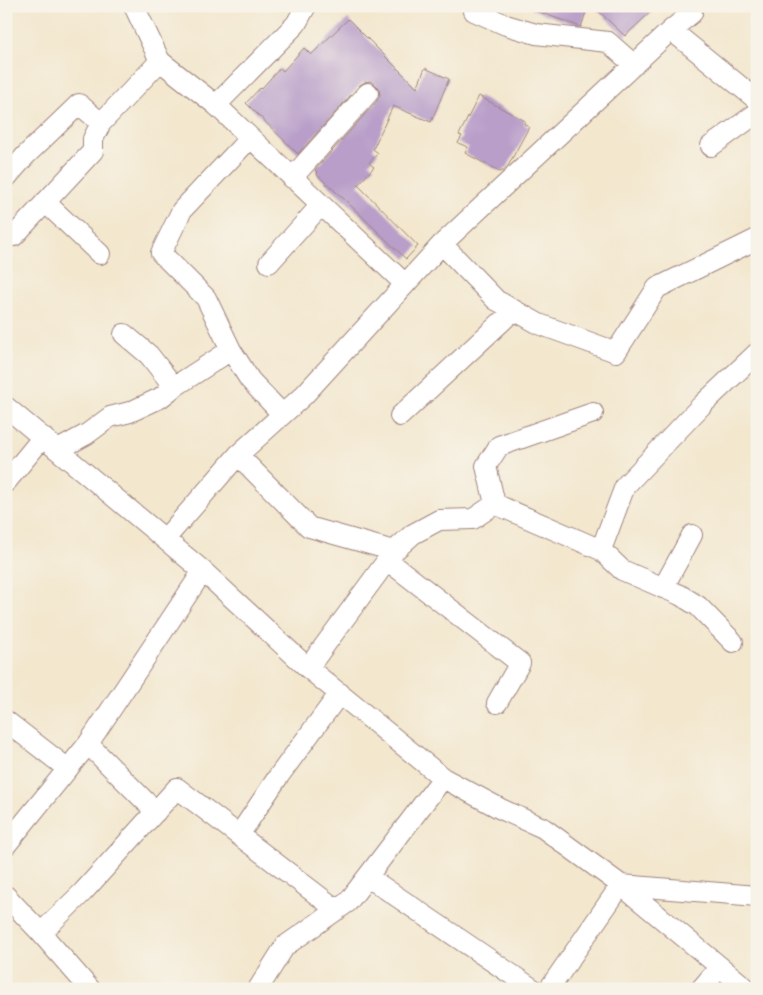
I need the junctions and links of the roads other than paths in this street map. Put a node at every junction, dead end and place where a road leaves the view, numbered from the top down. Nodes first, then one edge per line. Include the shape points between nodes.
1 (134, 6) edge
2 (306, 6) edge
3 (686, 6) edge
4 (474, 11) dead end
5 (671, 30) junction
6 (160, 61) junction
7 (634, 65) junction
8 (368, 93) dead end
9 (757, 100) edge
10 (216, 106) junction
11 (757, 113) edge
12 (101, 124) junction
13 (250, 138) junction
14 (711, 146) dead end
15 (6, 178) edge
16 (292, 178) junction
17 (45, 202) junction
18 (321, 205) junction
19 (14, 236) dead end
20 (757, 239) edge
21 (442, 244) junction
22 (100, 254) dead end
23 (269, 263) dead end
24 (404, 284) junction
25 (514, 310) junction
26 (124, 334) dead end
27 (231, 350) junction
28 (757, 353) edge
29 (174, 387) junction
30 (6, 407) edge
31 (593, 413) dead end
32 (282, 414) junction
33 (400, 416) dead end
34 (50, 444) junction
35 (238, 455) junction
36 (6, 482) edge
37 (495, 504) junction
38 (692, 535) dead end
39 (165, 539) junction
40 (602, 550) junction
41 (390, 555) junction
42 (203, 571) junction
43 (663, 588) junction
44 (733, 642) dead end
45 (308, 668) junction
46 (340, 693) junction
47 (497, 703) dead end
48 (6, 721) edge
49 (88, 744) junction
50 (68, 769) junction
51 (443, 778) junction
52 (156, 812) junction
53 (239, 835) junction
54 (6, 845) edge
55 (368, 877) junction
56 (621, 885) junction
57 (6, 896) edge
58 (757, 896) edge
59 (337, 910) junction
60 (41, 933) junction
61 (720, 967) junction
62 (90, 989) edge
63 (259, 989) edge
64 (533, 989) edge
65 (549, 989) edge
66 (700, 989) edge
67 (747, 989) edge

1 - 6 street
2 - 10 street via 296,24
3 - 5 street via 692,13
4 - 7 street via 536,34 608,42
5 - 7 street
5 - 9 street
6 - 10 street
6 - 12 street
7 - 21 street
8 - 16 street
10 - 13 street
11 - 14 street
12 - 15 street via 79,104
12 - 17 street via 93,139 94,151
13 - 16 street
13 - 27 street via 182,210 161,253 206,298
16 - 18 street
17 - 19 street
17 - 22 street
18 - 23 street
18 - 24 street
20 - 25 street via 657,288 616,352 539,324
21 - 24 street
21 - 25 street via 496,300
24 - 32 street via 304,395
25 - 33 street
26 - 29 street via 149,355
27 - 29 street
27 - 32 street via 250,380
28 - 40 street via 625,486
29 - 34 street via 160,398 110,417 87,434
30 - 34 street
31 - 37 street via 499,446 486,466
32 - 35 street
34 - 36 street
34 - 39 street
35 - 39 street
35 - 41 street via 309,527
37 - 40 street
37 - 41 street via 473,519 439,520 413,534
38 - 43 street
39 - 42 street
40 - 43 street via 622,570
41 - 45 street
41 - 47 street via 520,662
42 - 45 street
42 - 49 street
43 - 44 street via 698,606
45 - 46 street
46 - 51 street
46 - 53 street
48 - 50 street
49 - 50 street
49 - 52 street
50 - 54 street
51 - 55 street
51 - 56 street via 501,810 543,828
52 - 53 street via 177,788
52 - 60 street
53 - 59 street
55 - 59 street via 348,902
55 - 64 street
56 - 58 street
56 - 61 street
56 - 65 street
57 - 60 street
59 - 63 street via 285,946
60 - 62 street
61 - 66 street
61 - 67 street

